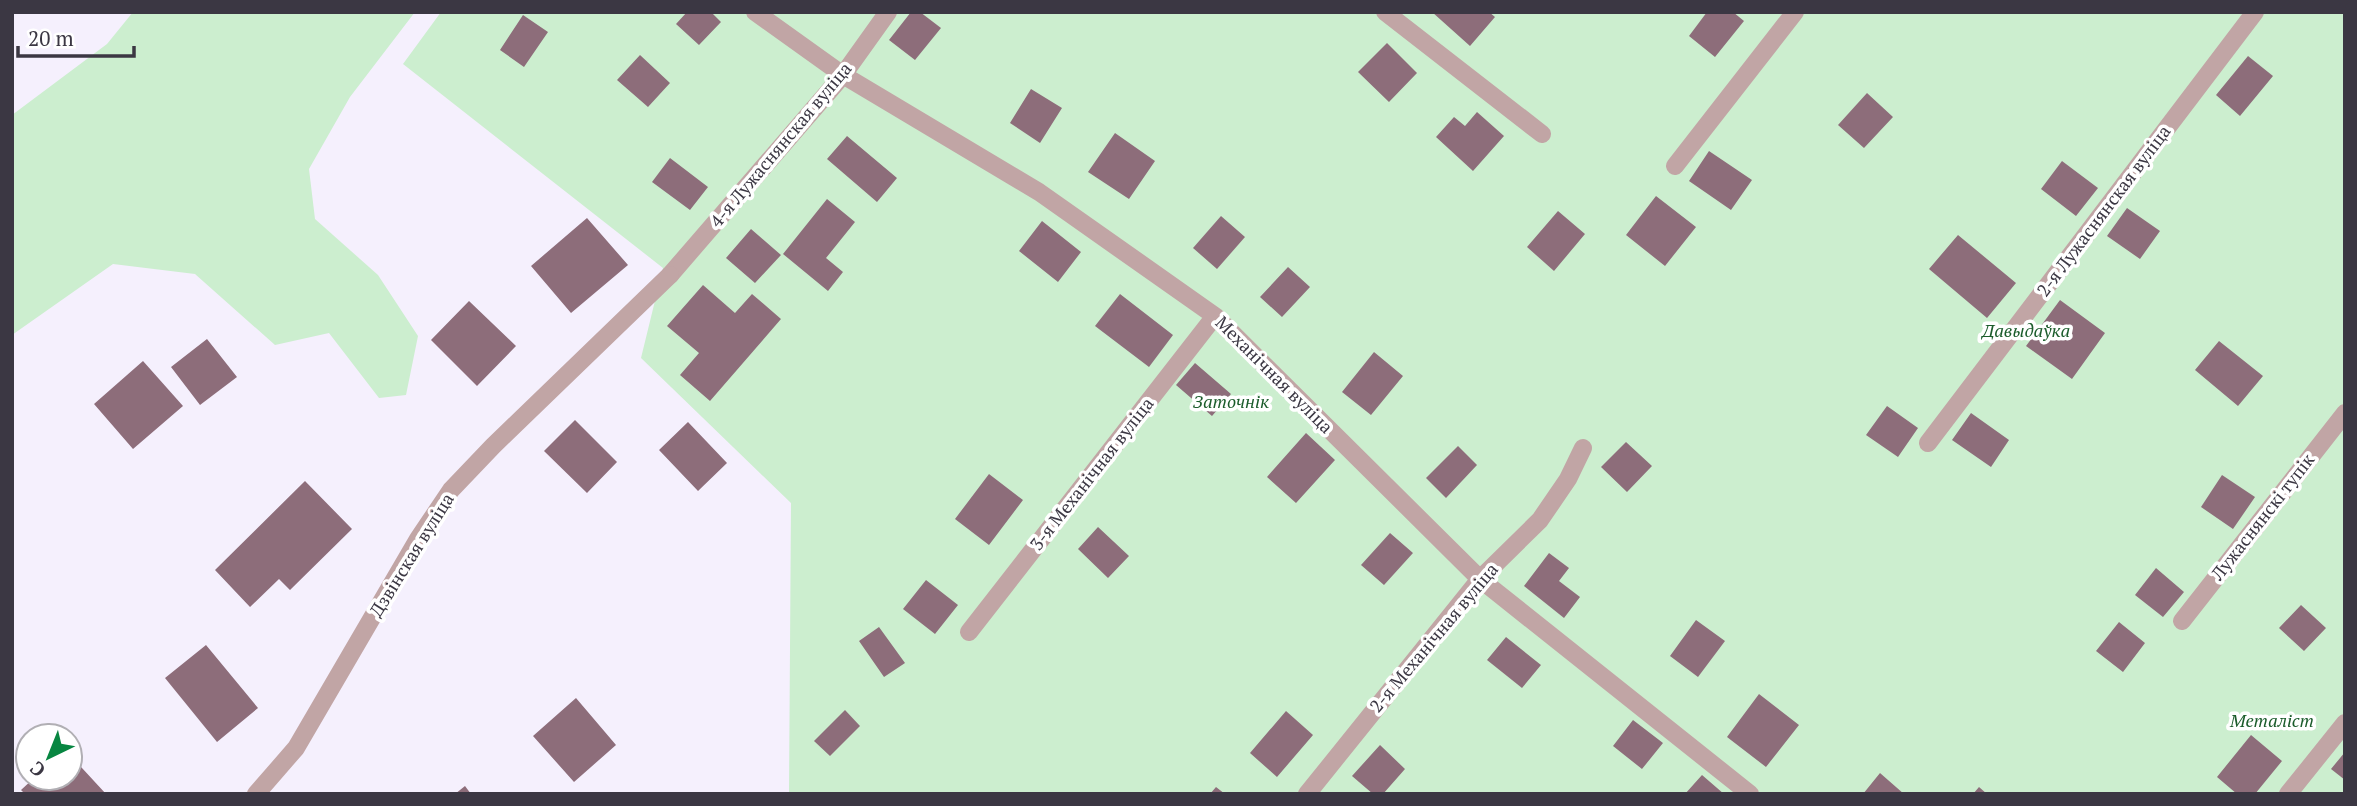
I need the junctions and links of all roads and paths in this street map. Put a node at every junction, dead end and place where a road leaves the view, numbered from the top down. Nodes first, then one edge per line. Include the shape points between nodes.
1 (755, 12) edge
2 (888, 12) edge
3 (1385, 12) edge
4 (1795, 12) edge
5 (2255, 12) edge
6 (843, 75) junction
7 (1542, 134) dead end
8 (1675, 166) dead end
9 (631, 313) joint
10 (1215, 316) junction
11 (2345, 413) edge
12 (1928, 443) dead end
13 (1583, 448) dead end
14 (1480, 579) junction
15 (2182, 621) dead end
16 (969, 632) dead end
17 (2345, 723) edge
18 (256, 794) edge
19 (1307, 794) edge
20 (1750, 794) edge
21 (2288, 794) edge

1 - 6 street, Механічная вуліца
2 - 6 street, 4-я Лужаснянская вуліца
3 - 7 street
4 - 8 street
5 - 12 street, 2-я Лужаснянская вуліца
6 - 9 street, 4-я Лужаснянская вуліца via 670,275
6 - 10 street, Механічная вуліца via 1039,192
9 - 18 street, Дзвінская вуліца via 452,490 418,539 296,748
10 - 14 street, Механічная вуліца
10 - 16 street, 3-я Механічная вуліца
11 - 15 street, Лужаснянскі тупік
13 - 14 street, 2-я Механічная вуліца via 1569,479 1540,520
14 - 19 street, 2-я Механічная вуліца
14 - 20 street, Механічная вуліца
17 - 21 street

